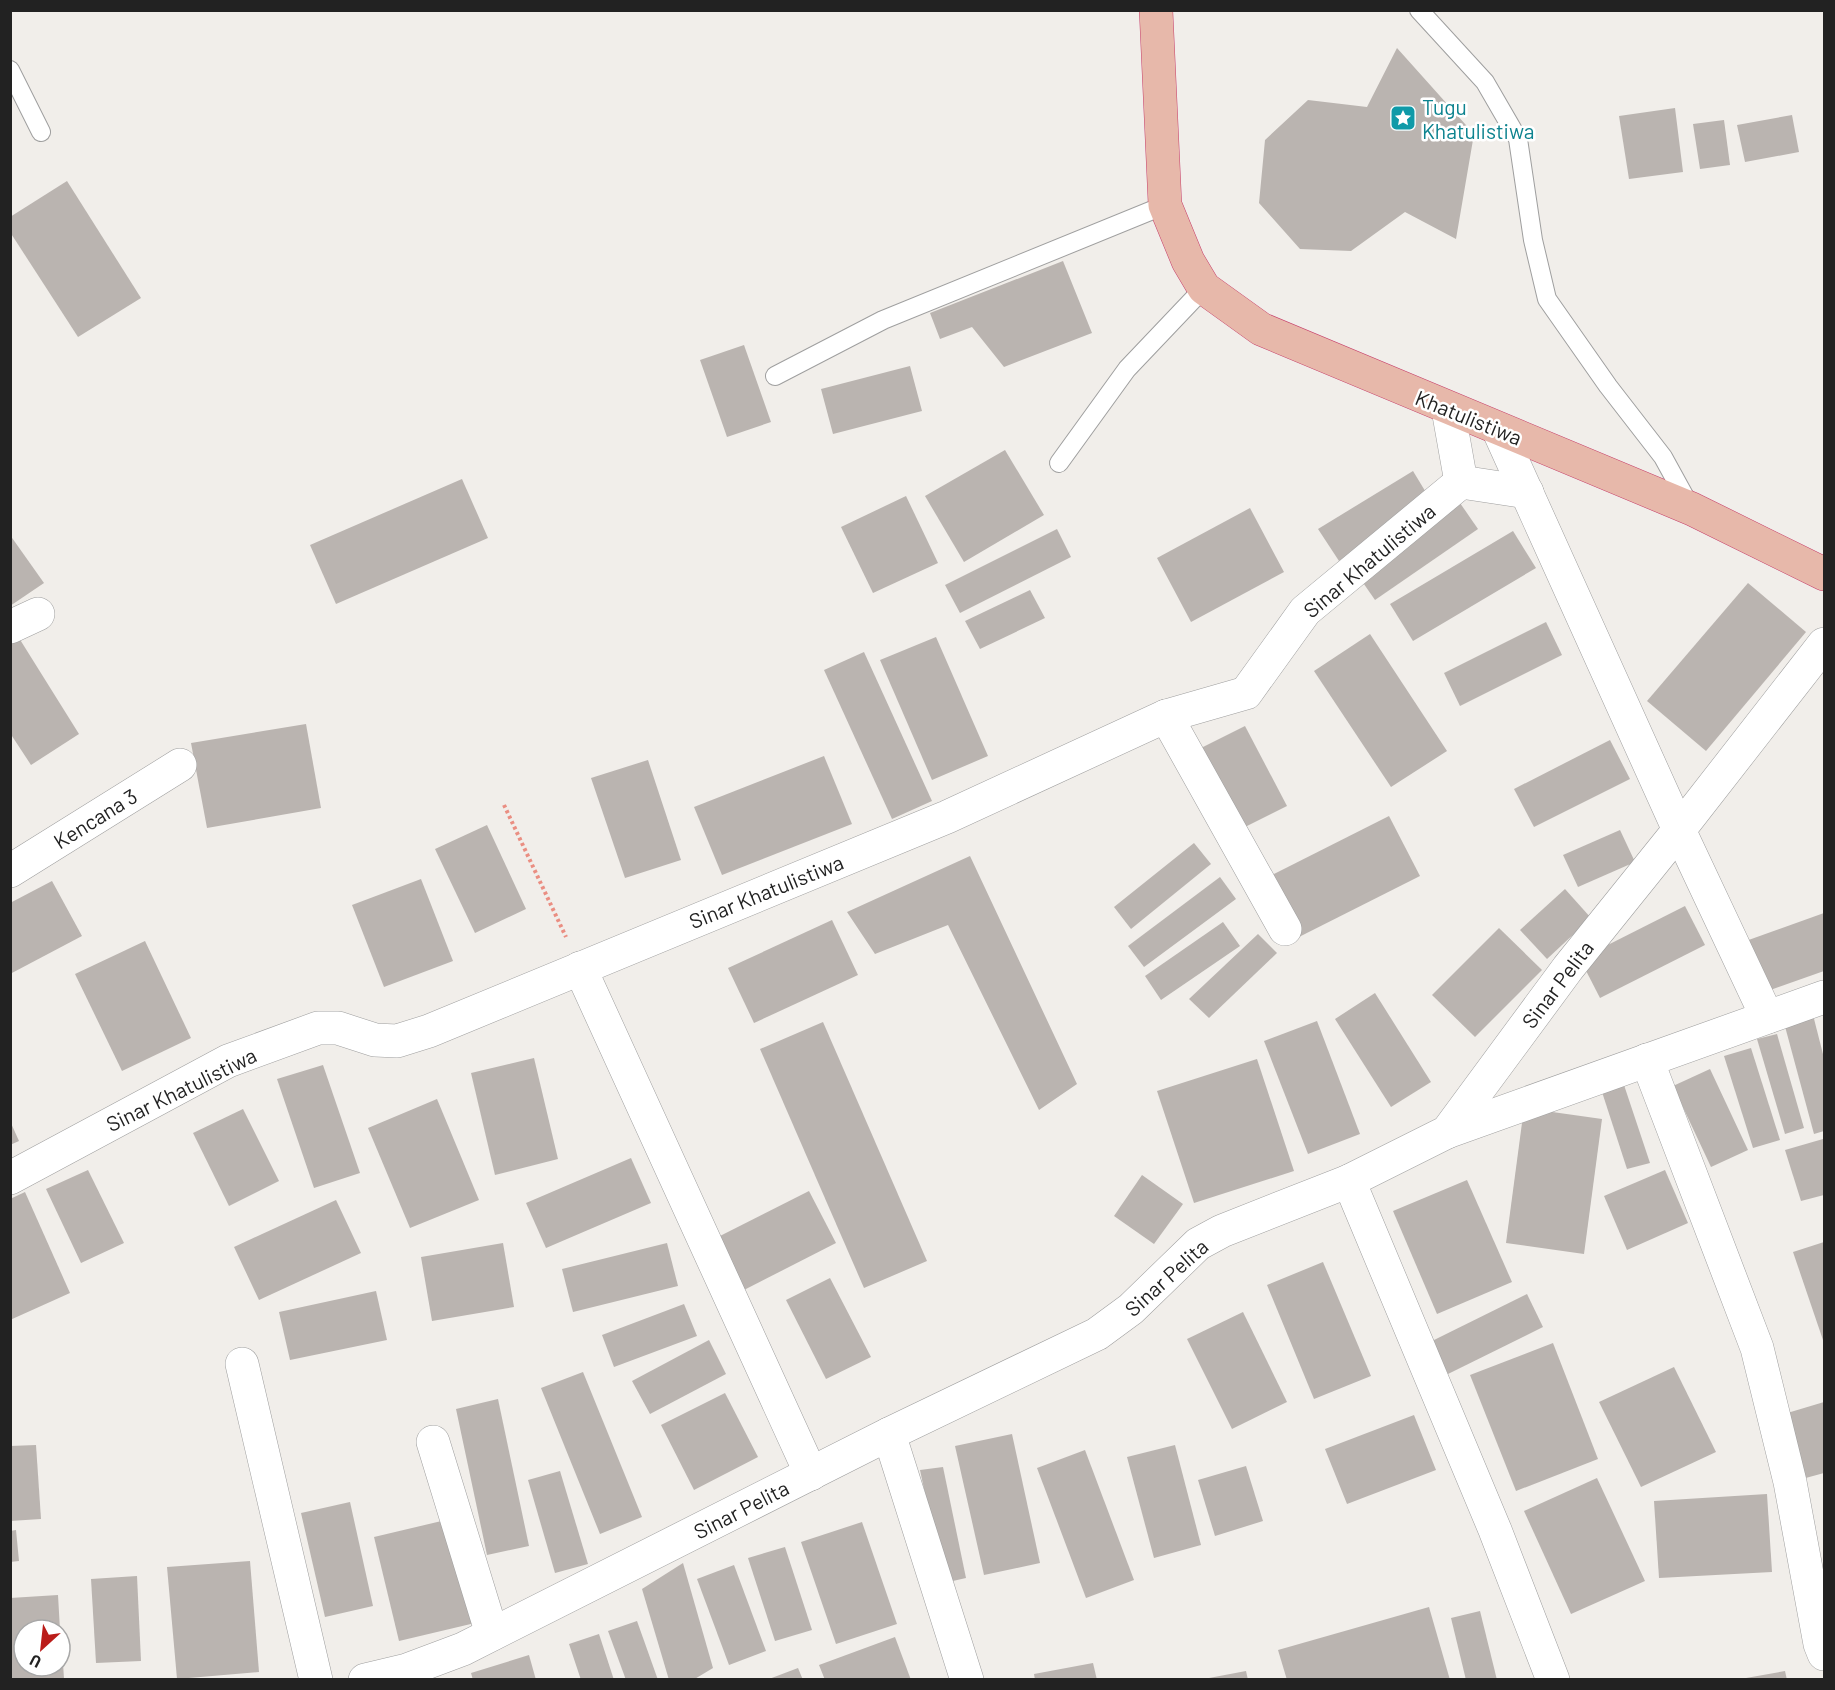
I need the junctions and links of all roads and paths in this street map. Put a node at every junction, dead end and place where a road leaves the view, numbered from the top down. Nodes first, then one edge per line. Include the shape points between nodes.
1 (1156, 10) edge
2 (1419, 10) edge
3 (10, 70) edge
4 (41, 132) dead end
5 (1165, 205) junction
6 (1204, 288) junction
7 (775, 376) dead end
8 (1448, 409) junction
9 (1498, 429) junction
10 (1059, 463) dead end
11 (1461, 482) junction
12 (1527, 492) junction
13 (1692, 509) junction
14 (1824, 574) edge
15 (1824, 645) edge
16 (1166, 716) junction
17 (180, 765) dead end
18 (504, 805) dead end
19 (1679, 830) junction
20 (10, 871) edge
21 (1285, 929) dead end
22 (580, 968) junction
23 (1824, 997) edge
24 (1767, 1017) junction
25 (1647, 1060) junction
26 (1447, 1132) junction
27 (10, 1178) edge
28 (1349, 1181) junction
29 (242, 1364) dead end
30 (889, 1434) junction
31 (433, 1442) dead end
32 (812, 1474) junction
33 (492, 1634) junction
34 (1824, 1654) edge
35 (316, 1680) edge
36 (365, 1680) edge
37 (967, 1680) edge
38 (1553, 1680) edge

1 - 5 highway, Khatulistiwa
2 - 13 lane via 1485,82 1518,139 1533,240 1547,299 1663,457
3 - 4 lane
5 - 6 highway, Khatulistiwa
5 - 7 lane via 883,320
6 - 8 highway, Khatulistiwa via 1261,329
6 - 10 lane via 1127,369
8 - 9 highway, Khatulistiwa
8 - 11 street
9 - 12 street
9 - 13 highway, Khatulistiwa
11 - 12 street
11 - 16 street, Sinar Khatulistiwa via 1305,611 1246,693
12 - 19 street
13 - 14 highway, Khatulistiwa
15 - 19 street, Sinar Pelita
16 - 21 street
16 - 22 street, Sinar Khatulistiwa via 947,817
17 - 20 street, Kencana 3
18 - 22 path
19 - 24 street
19 - 26 street, Sinar Pelita via 1568,968
22 - 27 street, Sinar Khatulistiwa via 397,1041 375,1040 338,1028 318,1028 238,1058
22 - 32 street
23 - 24 street
24 - 25 street
25 - 26 street
25 - 34 street via 1757,1348 1790,1482
26 - 28 street, Sinar Pelita
28 - 30 street, Sinar Pelita via 1198,1244 1131,1309 1097,1335
28 - 38 street via 1495,1530
29 - 35 street
30 - 32 street, Sinar Pelita
30 - 37 street
31 - 33 street
32 - 33 street, Sinar Pelita
33 - 36 street, Sinar Pelita via 407,1670

